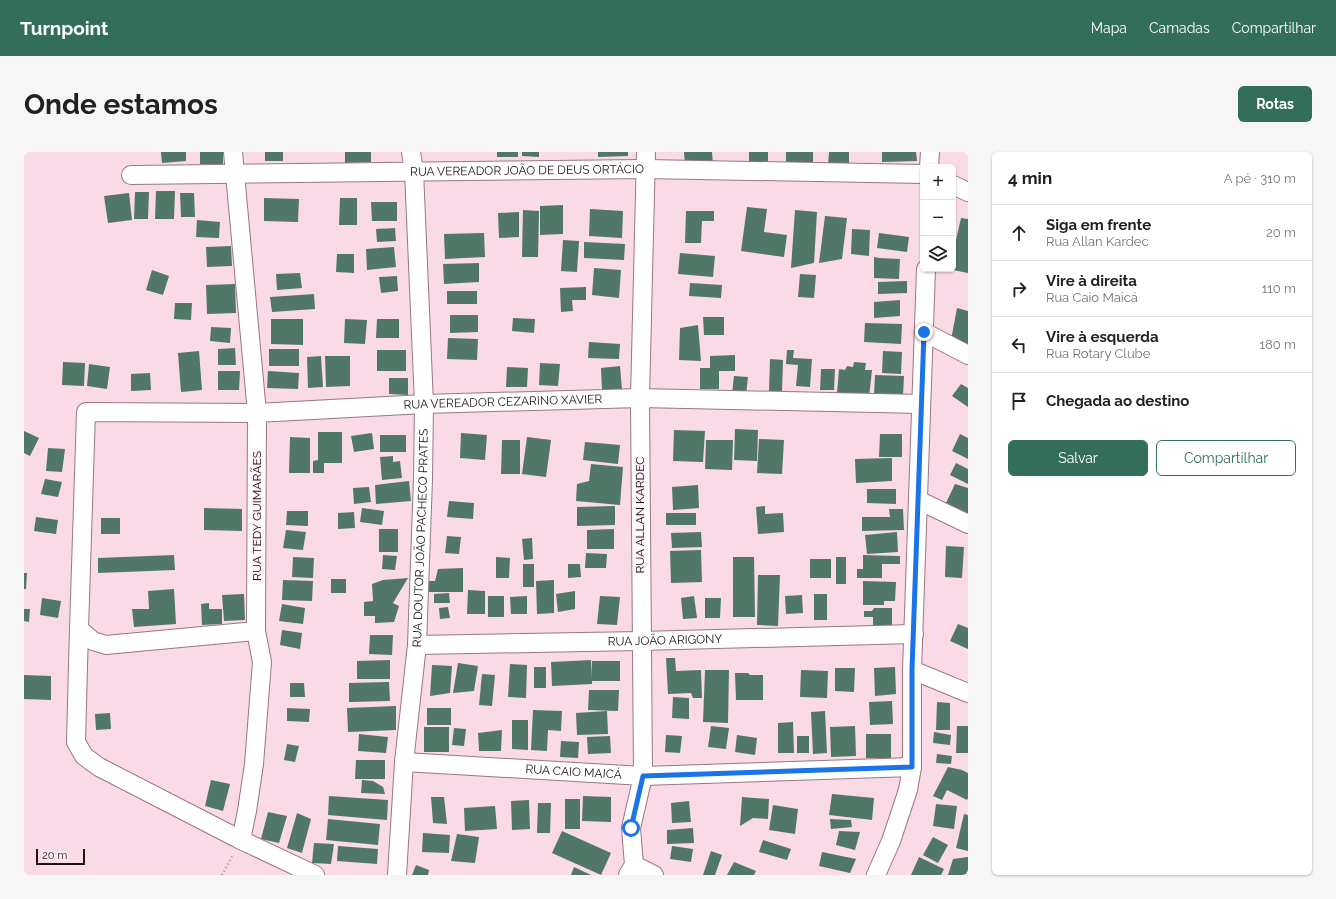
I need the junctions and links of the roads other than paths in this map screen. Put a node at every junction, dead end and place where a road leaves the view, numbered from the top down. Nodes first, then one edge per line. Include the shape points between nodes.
1 (233, 152) edge
2 (411, 152) edge
3 (930, 152) edge
4 (646, 161) edge
5 (930, 164) edge
6 (414, 171) junction
7 (236, 174) junction
8 (920, 174) edge
9 (131, 175) dead end
10 (956, 186) edge
11 (968, 192) edge
12 (926, 272) edge
13 (924, 332) junction
14 (968, 355) edge
15 (640, 398) junction
16 (424, 404) junction
17 (921, 404) junction
18 (257, 413) junction
19 (918, 500) junction
20 (968, 524) edge
21 (79, 629) junction
22 (256, 631) junction
23 (914, 634) junction
24 (641, 641) junction
25 (417, 645) junction
26 (912, 670) junction
27 (968, 693) edge
28 (404, 762) junction
29 (912, 767) junction
30 (643, 776) junction
31 (241, 840) junction
32 (631, 870) edge
33 (315, 875) edge
34 (396, 875) edge
35 (654, 875) edge
36 (876, 875) edge

1 - 7 street, RUA TEDY GUIMARÃES
2 - 6 street, RUA DOUTOR JOÃO PACHECO PRATES
3 - 5 street
4 - 6 street, RUA VEREADOR JOÃO DE DEUS ORTÁCIO
4 - 8 street, RUA VEREADOR JOÃO DE DEUS ORTÁCIO
4 - 15 street, RUA ALLAN KARDEC
6 - 7 street, RUA VEREADOR JOÃO DE DEUS ORTÁCIO
6 - 16 street, RUA DOUTOR JOÃO PACHECO PRATES
7 - 9 street, RUA VEREADOR JOÃO DE DEUS ORTÁCIO
7 - 18 street, RUA TEDY GUIMARÃES
10 - 11 street
12 - 13 street
13 - 14 street
13 - 17 street
15 - 16 street, RUA VEREADOR CEZARINO XAVIER
15 - 17 street, RUA VEREADOR CEZARINO XAVIER
15 - 24 street, RUA ALLAN KARDEC
16 - 18 street, RUA VEREADOR CEZARINO XAVIER
16 - 25 street, RUA DOUTOR JOÃO PACHECO PRATES
17 - 19 street
18 - 21 street, RUA VEREADOR CEZARINO XAVIER via 86,412
18 - 22 street, RUA TEDY GUIMARÃES
19 - 20 street
19 - 23 street
21 - 22 street via 93,641 106,645
21 - 31 street via 76,742 84,756 99,767
22 - 31 street, RUA TEDY GUIMARÃES via 262,662 254,764
23 - 24 street, RUA JOÃO ARIGONY
23 - 26 street
24 - 25 street, RUA JOÃO ARIGONY
24 - 30 street, RUA ALLAN KARDEC
25 - 28 street, RUA DOUTOR JOÃO PACHECO PRATES
26 - 27 street
26 - 29 street
28 - 30 street, RUA CAIO MAICÁ
28 - 34 street, RUA DOUTOR JOÃO PACHECO PRATES
29 - 30 street, RUA CAIO MAICÁ
29 - 36 street via 908,790 891,841
30 - 32 street, RUA ALLAN KARDEC via 631,828
31 - 33 street
32 - 35 street

